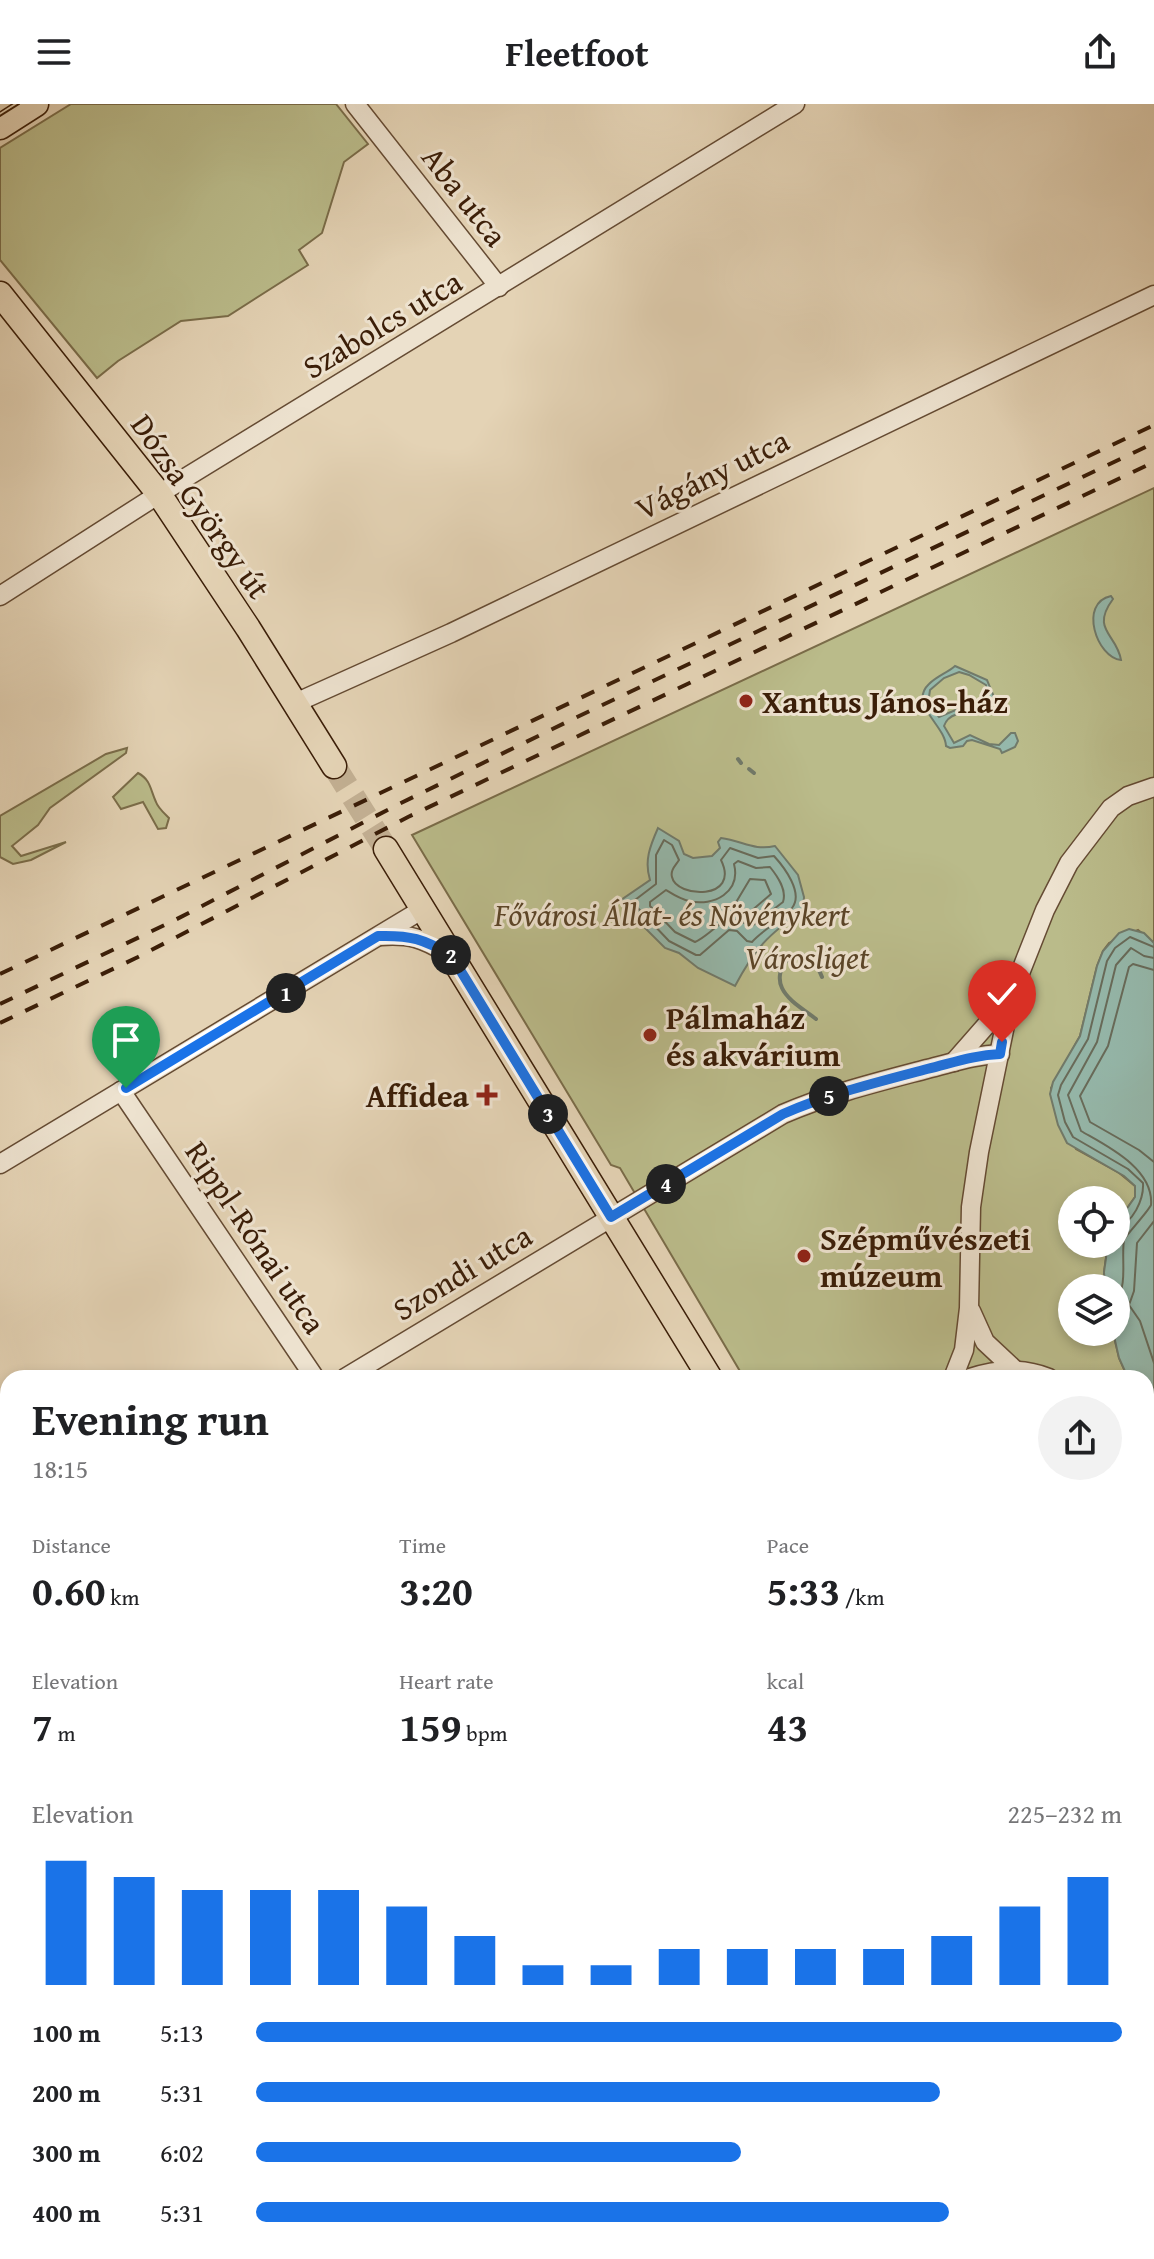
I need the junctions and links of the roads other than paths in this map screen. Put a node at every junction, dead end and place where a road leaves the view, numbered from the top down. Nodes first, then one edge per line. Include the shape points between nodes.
1 (36, 104) edge
2 (355, 104) edge
3 (795, 104) edge
4 (0, 127) edge
5 (499, 287) junction
6 (0, 294) edge
7 (1154, 295) edge
8 (159, 494) junction
9 (0, 596) edge
10 (293, 704) junction
11 (334, 766) tunnel mouth
12 (1154, 787) edge
13 (386, 849) tunnel mouth
14 (423, 909) junction
15 (378, 936) junction
16 (451, 955) junction
17 (1011, 996) junction
18 (1000, 1054) junction
19 (954, 1062) junction
20 (121, 1091) junction
21 (988, 1103) junction
22 (0, 1164) edge
23 (611, 1217) junction
24 (969, 1308) junction
25 (310, 1370) edge
26 (358, 1370) edge
27 (705, 1370) edge
28 (956, 1370) edge
29 (1015, 1370) edge

1 - 4 main road
2 - 5 street, Aba utca
3 - 5 street, Szabolcs utca
5 - 8 street, Szabolcs utca
6 - 8 main road, Dózsa György út
7 - 10 street, Vágány utca
8 - 9 street, Szabolcs utca
8 - 10 main road, Dózsa György út
10 - 11 main road, Dózsa György út
12 - 17 street via 1111,808 1069,863
13 - 14 main road
14 - 15 street
14 - 16 main road
15 - 16 street via 423,939
15 - 20 street
16 - 23 main road
17 - 18 street
17 - 19 street
18 - 19 street, Szondi utca
18 - 21 street
19 - 21 street via 981,1074
19 - 23 street, Szondi utca via 783,1114
20 - 22 street
20 - 25 street, Rippl-Rónai utca
21 - 24 street via 971,1207
23 - 26 street, Szondi utca
23 - 27 main road
24 - 28 street
24 - 29 street via 985,1342

